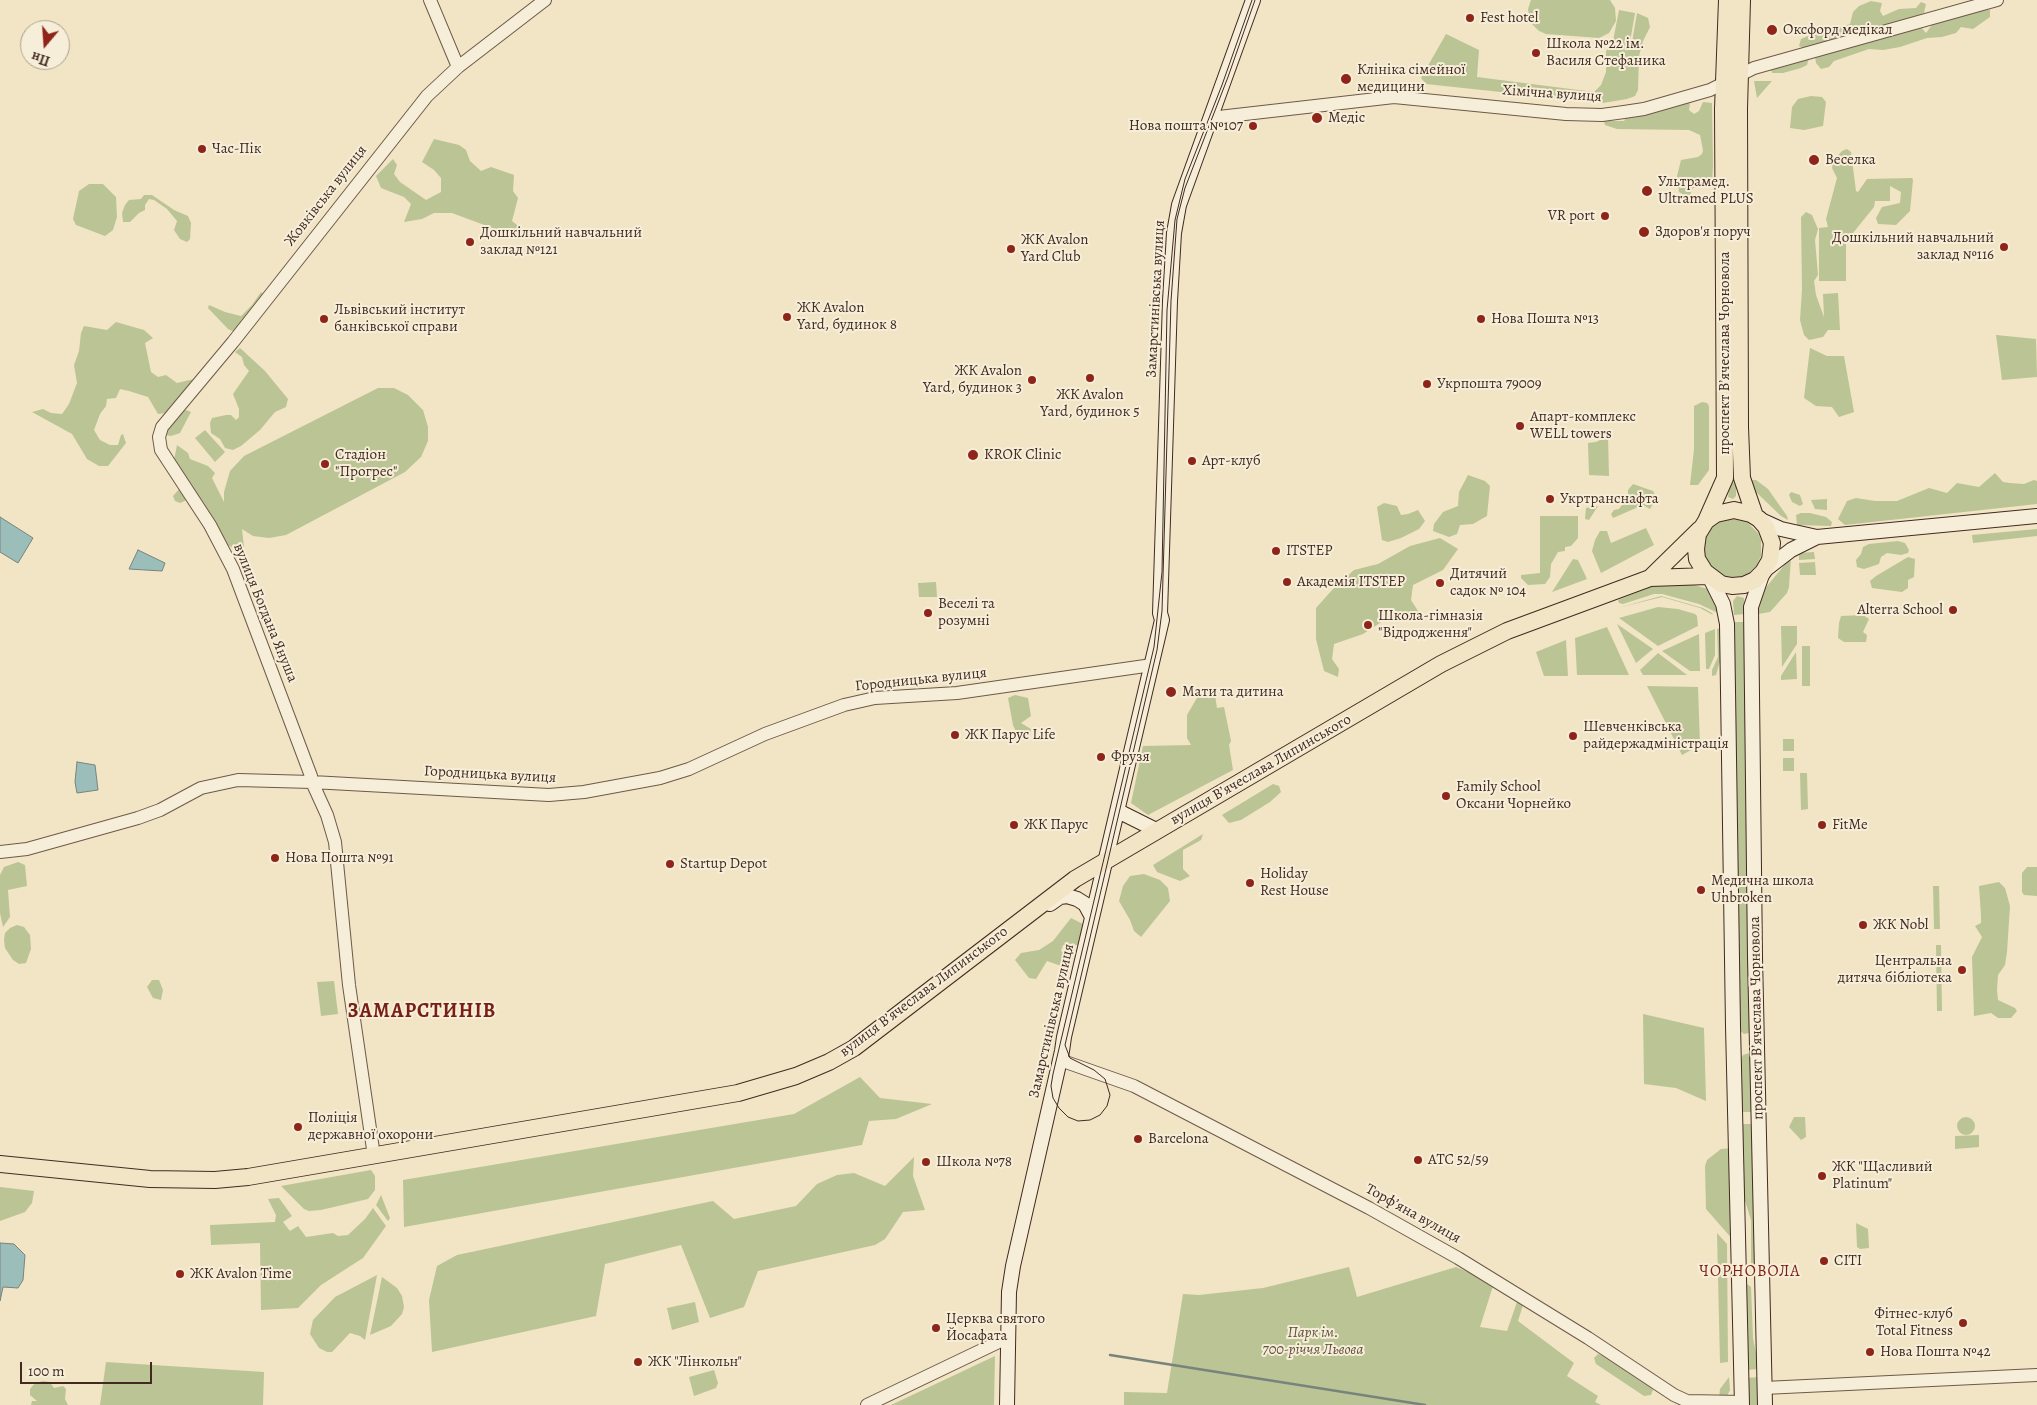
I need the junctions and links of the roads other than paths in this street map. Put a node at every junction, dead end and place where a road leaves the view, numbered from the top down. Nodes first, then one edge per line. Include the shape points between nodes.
1 (430, 0) edge
2 (545, 0) edge
3 (1254, 0) edge
4 (1727, 0) edge
5 (1742, 0) edge
6 (1997, 0) edge
7 (458, 67) junction
8 (1739, 75) junction
9 (1723, 83) junction
10 (1210, 118) junction
11 (159, 437) joint
12 (2037, 516) edge
13 (1757, 518) junction
14 (1703, 525) junction
15 (1817, 537) junction
16 (1764, 571) junction
17 (1709, 577) junction
18 (1650, 578) junction
19 (1152, 665) junction
20 (312, 782) junction
21 (1118, 811) junction
22 (1156, 830) junction
23 (0, 852) edge
24 (1107, 859) junction
25 (1092, 917) junction
26 (990, 943) junction
27 (1733, 1026) junction
28 (1756, 1030) junction
29 (1757, 1054) junction
30 (1734, 1055) junction
31 (1060, 1060) junction
32 (374, 1156) junction
33 (0, 1164) edge
34 (1739, 1275) junction
35 (1762, 1276) junction
36 (1007, 1338) junction
37 (2037, 1375) edge
38 (1764, 1388) junction
39 (1742, 1403) edge
40 (867, 1405) edge
41 (1006, 1405) edge
42 (1765, 1405) edge

1 - 7 street
2 - 7 street, Жовківська вулиця
3 - 10 main road, Замарстинівська вулиця
4 - 9 main road, проспект Вʼячеслава Чорновола
5 - 8 main road, проспект Вʼячеслава Чорновола
6 - 8 street, Хімічна вулиця via 1800,54
7 - 11 street, Жовківська вулиця via 407,120 162,427
8 - 9 street, Хімічна вулиця
8 - 13 main road, проспект Вʼячеслава Чорновола via 1742,478
9 - 10 street, Хімічна вулиця via 1710,90 1644,109 1602,115 1394,97
9 - 14 main road, проспект Вʼячеслава Чорновола via 1725,478
10 - 19 main road, Замарстинівська вулиця via 1183,190 1174,233 1160,613
11 - 20 street, вулиця Богдана Януша via 161,450 210,525 233,569
12 - 15 main road
13 - 14 main road via 1734,510 1716,514
13 - 15 main road via 1790,532
13 - 16 main road, проспект Вʼячеслава Чорновола via 1766,528 1772,543 1772,554
14 - 17 main road, проспект Вʼячеслава Чорновола via 1697,538 1696,554
14 - 18 main road, вулиця Вʼячеслава Липинського
15 - 16 main road via 1791,550
16 - 17 main road via 1754,580 1738,586 1726,585
16 - 28 main road, проспект Вʼячеслава Чорновола via 1751,606
17 - 18 main road, вулиця Вʼячеслава Липинського
17 - 27 main road, проспект Вʼячеслава Чорновола via 1728,624
18 - 22 main road, вулиця Вʼячеслава Липинського via 1507,631 1441,664
19 - 20 street, Городницька вулиця via 957,693 875,698 844,705 765,734 682,771 584,792 549,796
19 - 21 main road, Замарстинівська вулиця
20 - 23 street, Городницька вулиця via 254,780 218,783 138,818 27,849
20 - 32 street, вулиця Богдана Януша via 327,814 335,842 349,985
21 - 22 main road
21 - 24 main road, Замарстинівська вулиця
22 - 24 main road, вулиця Вʼячеслава Липинського
24 - 25 main road, Замарстинівська вулиця
24 - 26 main road, вулиця Вʼячеслава Липинського
25 - 26 main road via 1085,904 1077,898 1060,897 1004,938
25 - 31 main road, Замарстинівська вулиця
26 - 32 main road, вулиця Вʼячеслава Липинського via 854,1048 796,1076 738,1093
27 - 28 main road via 1739,1036 1745,1038
27 - 30 main road, проспект Вʼячеслава Чорновола
28 - 29 main road, проспект Вʼячеслава Чорновола
29 - 30 main road via 1752,1047 1742,1045
29 - 35 main road, проспект Вʼячеслава Чорновола
30 - 34 main road, проспект Вʼячеслава Чорновола
31 - 36 main road, Замарстинівська вулиця via 1009,1292
31 - 39 street, Торфʼяна вулиця via 1134,1086 1369,1208 1473,1267 1674,1395 1687,1401
32 - 33 main road, вулиця Вʼячеслава Липинського via 215,1180 150,1179
34 - 35 main road
34 - 39 main road, проспект Вʼячеслава Чорновола
35 - 38 main road, проспект Вʼячеслава Чорновола
36 - 40 street
36 - 41 main road, Замарстинівська вулиця
37 - 38 street
38 - 42 main road, проспект Вʼячеслава Чорновола

